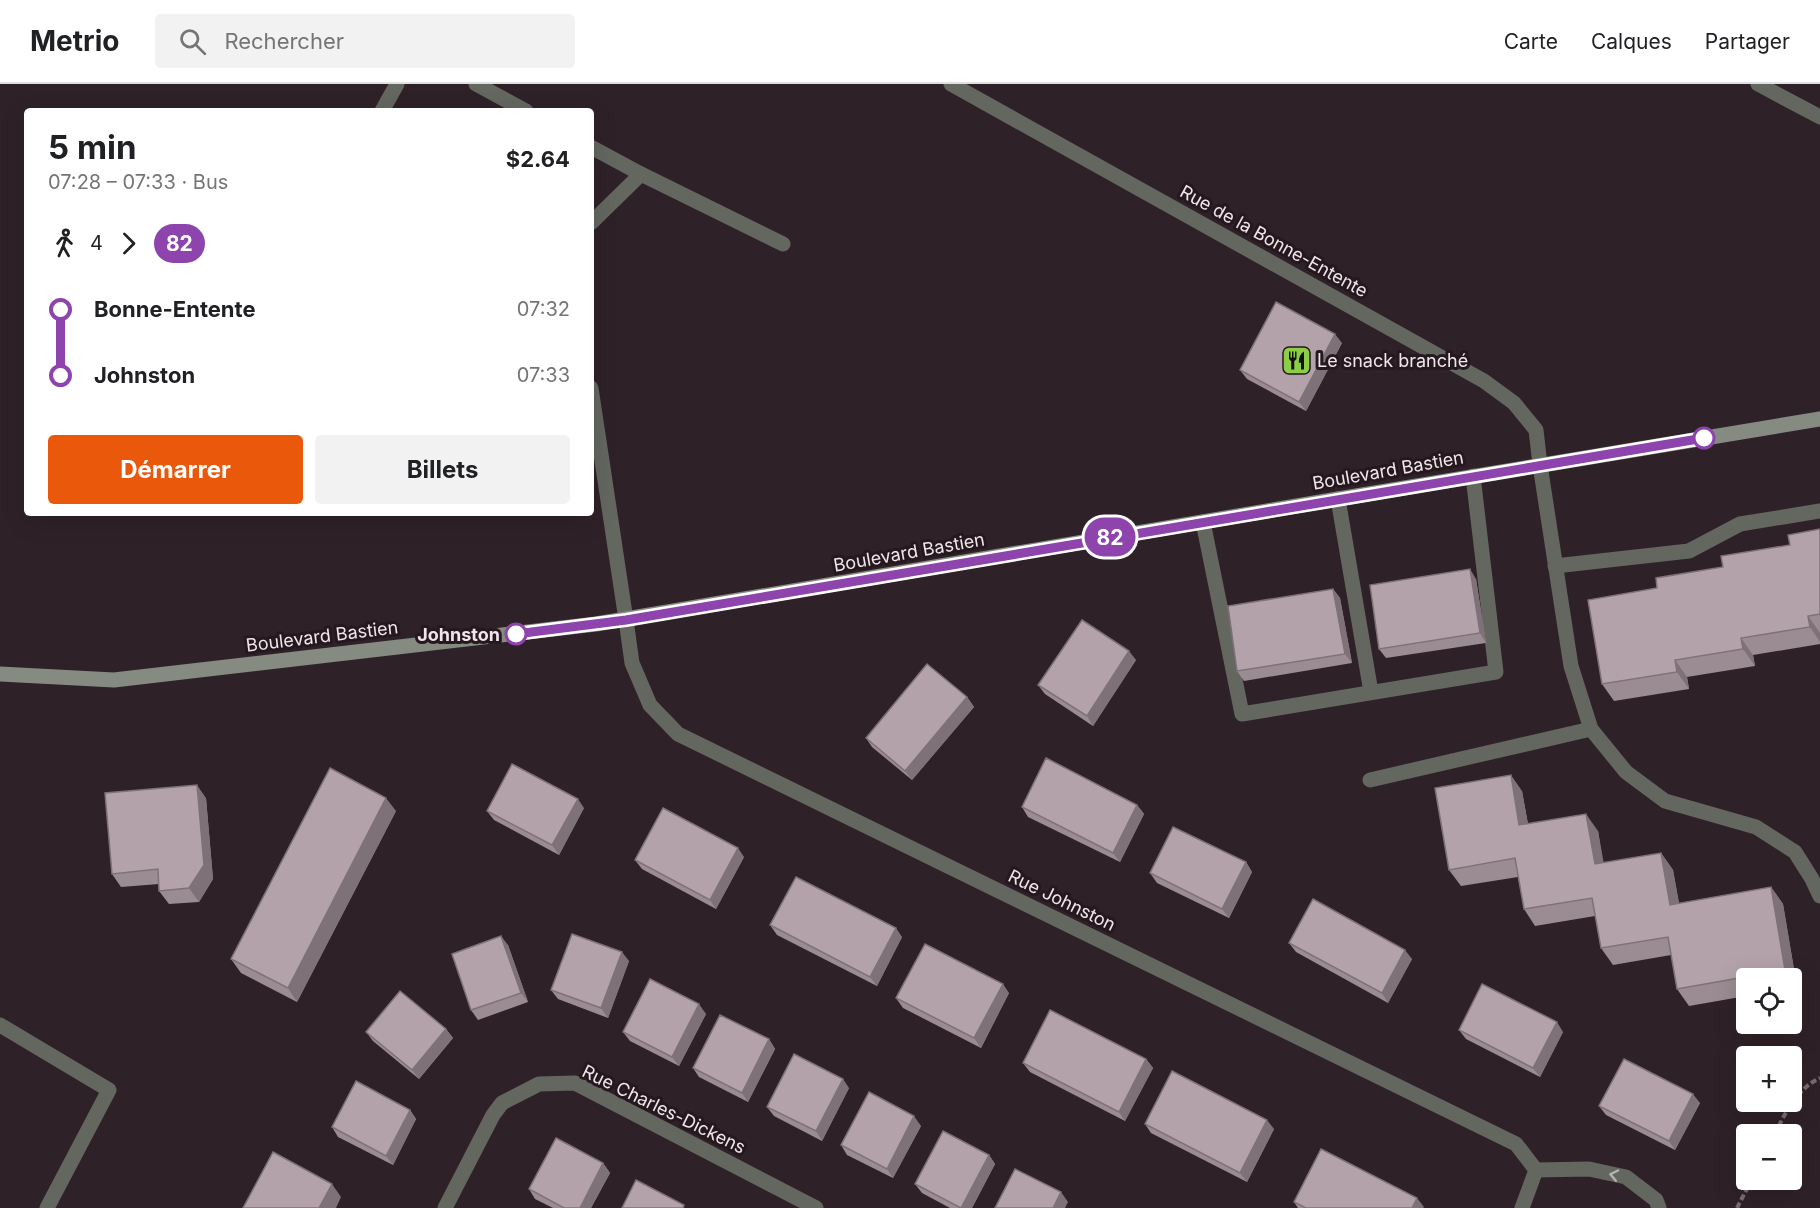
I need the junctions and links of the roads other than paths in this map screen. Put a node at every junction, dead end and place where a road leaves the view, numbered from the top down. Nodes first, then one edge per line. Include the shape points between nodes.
1 (397, 84) edge
2 (476, 84) edge
3 (951, 84) edge
4 (1758, 84) edge
5 (384, 108) edge
6 (520, 108) edge
7 (1820, 117) edge
8 (594, 149) edge
9 (640, 174) junction
10 (594, 220) edge
11 (783, 244) dead end
12 (594, 408) edge
13 (1820, 419) edge
14 (1540, 465) junction
15 (1473, 476) junction
16 (1338, 499) junction
17 (1820, 511) edge
18 (1203, 522) junction
19 (1555, 566) junction
20 (626, 620) junction
21 (0, 674) edge
22 (1371, 692) junction
23 (1592, 729) junction
24 (1370, 780) dead end
25 (1820, 896) edge
26 (0, 1025) edge
27 (1536, 1170) junction
28 (47, 1208) edge
29 (445, 1208) edge
30 (816, 1208) edge
31 (1522, 1208) edge
32 (1659, 1208) edge

1 - 5 street
2 - 6 street
3 - 14 street, Rue de la Bonne-Entente via 1484,381 1514,403 1536,430
4 - 7 street
8 - 9 street
9 - 10 street
9 - 11 street
12 - 20 street, Rue Johnston
13 - 14 main road, Boulevard Bastien
14 - 15 main road, Boulevard Bastien
14 - 19 street, Rue de la Bonne-Entente
15 - 16 main road, Boulevard Bastien
15 - 22 street via 1496,672
16 - 18 main road, Boulevard Bastien
16 - 22 street
17 - 19 street via 1740,524 1689,552
18 - 20 main road, Boulevard Bastien
18 - 22 street via 1242,714
19 - 23 street, Rue de la Bonne-Entente via 1571,666
20 - 21 main road, Boulevard Bastien via 114,680
20 - 27 street, Rue Johnston via 632,663 650,705 678,734 1516,1144
23 - 24 street
23 - 25 street, Rue de la Bonne-Entente via 1626,772 1665,801 1756,827 1795,852
26 - 28 street via 109,1090
27 - 31 street
32 -> 27 street via 1656,1200 1626,1177 1589,1169
29 - 30 street, Rue Charles-Dickens via 502,1103 539,1084 575,1083

